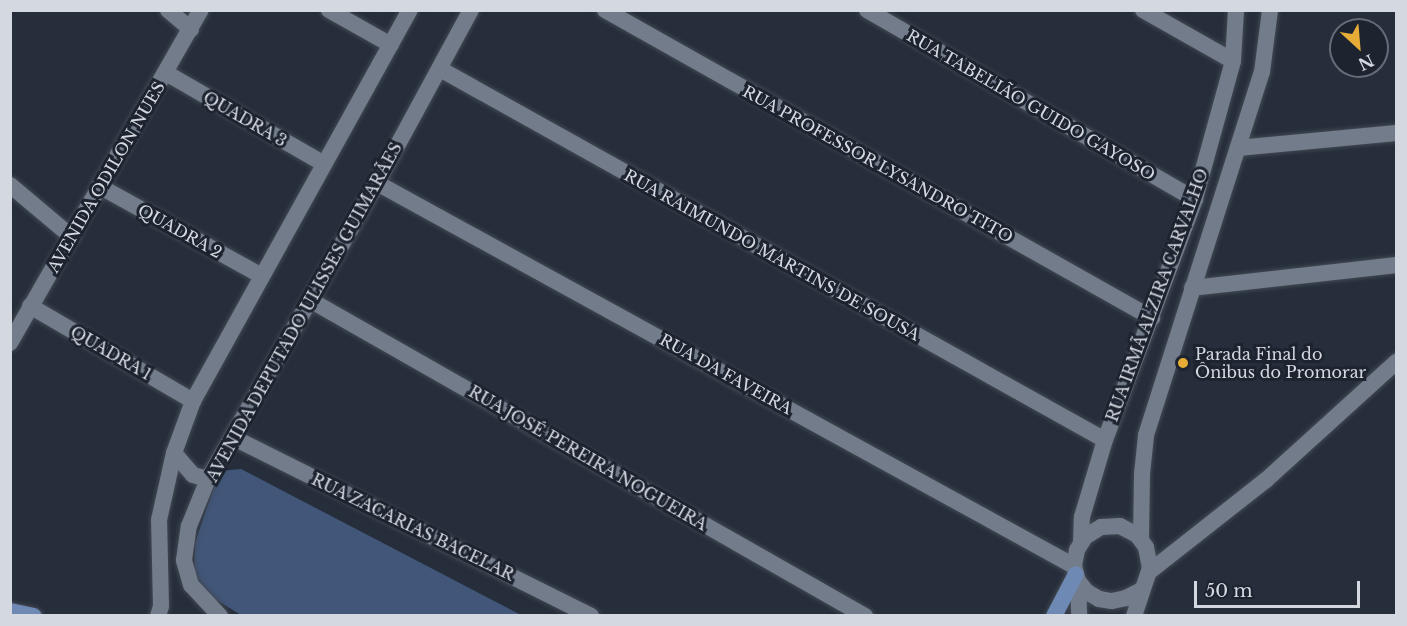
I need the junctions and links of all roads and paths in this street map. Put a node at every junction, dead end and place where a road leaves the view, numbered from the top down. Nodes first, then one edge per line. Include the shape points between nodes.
1 (168, 10) edge
2 (201, 10) edge
3 (329, 10) edge
4 (410, 10) edge
5 (471, 10) edge
6 (605, 10) edge
7 (867, 10) edge
8 (1143, 10) edge
9 (1236, 10) edge
10 (1270, 10) edge
11 (191, 29) junction
12 (391, 45) junction
13 (1233, 61) junction
14 (440, 69) junction
15 (166, 73) junction
16 (1396, 133) edge
17 (1238, 148) junction
18 (324, 164) junction
19 (377, 183) junction
20 (10, 185) edge
21 (99, 186) junction
22 (1195, 199) junction
23 (72, 237) junction
24 (1396, 265) edge
25 (262, 276) junction
26 (1192, 288) junction
27 (310, 300) junction
28 (30, 306) junction
29 (1152, 318) junction
30 (10, 343) edge
31 (1396, 362) edge
32 (193, 400) junction
33 (234, 438) junction
34 (1104, 440) junction
35 (174, 453) junction
36 (208, 479) junction
37 (1141, 539) junction
38 (1081, 542) junction
39 (1149, 572) junction
40 (1076, 573) junction
41 (1140, 591) junction
42 (10, 611) edge
43 (33, 615) edge
44 (158, 615) edge
45 (220, 615) edge
46 (591, 615) edge
47 (865, 615) edge
48 (1054, 615) edge
49 (1079, 615) edge
50 (1134, 615) edge

1 - 11 street
2 - 11 street, AVENIDA ODILON NUES
3 - 12 street
4 - 12 street
5 - 14 street, AVENIDA DEPUTADO ULISSES GUIMARÃES
6 - 29 street, RUA PROFESSOR LYSANDRO TITO
7 - 22 street, RUA TABELIÃO GUIDO GAYOSO
8 - 13 street
9 - 13 street, RUA IRMÃ ALZIRA CARVALHO
10 - 17 street, RUA IRMÃ ALZIRA CARVALHO via 1263,72
11 - 15 street, AVENIDA ODILON NUES
12 - 18 street
13 - 22 street, RUA IRMÃ ALZIRA CARVALHO
14 - 19 street, AVENIDA DEPUTADO ULISSES GUIMARÃES
14 - 34 street, RUA RAIMUNDO MARTINS DE SOUSA
15 - 18 street, QUADRA 3
15 - 21 street, AVENIDA ODILON NUES
16 - 17 street
17 - 26 street, RUA IRMÃ ALZIRA CARVALHO
18 - 25 street
19 - 27 street, AVENIDA DEPUTADO ULISSES GUIMARÃES
19 - 40 street, RUA DA FAVEIRA
20 - 23 street
21 - 23 street, AVENIDA ODILON NUES
21 - 25 street, QUADRA 2
22 - 29 street, RUA IRMÃ ALZIRA CARVALHO
23 - 28 street, AVENIDA ODILON NUES
24 - 26 street
25 - 32 street
26 - 37 street, RUA IRMÃ ALZIRA CARVALHO via 1146,435
27 - 33 street, AVENIDA DEPUTADO ULISSES GUIMARÃES
27 - 47 street, RUA JOSÉ PEREIRA NOGUEIRA
28 - 30 street, AVENIDA ODILON NUES
28 - 32 street, QUADRA 1
29 - 34 street, RUA IRMÃ ALZIRA CARVALHO
31 - 39 street via 1266,480
32 - 35 street
33 - 36 street, AVENIDA DEPUTADO ULISSES GUIMARÃES
33 - 46 street, RUA ZACARIAS BACELAR
34 - 38 street, RUA IRMÃ ALZIRA CARVALHO via 1082,517
35 - 36 street via 194,475
35 - 44 street via 159,520
36 - 45 street, AVENIDA DEPUTADO ULISSES GUIMARÃES via 189,526 184,560 191,585
37 - 38 street via 1126,528 1107,526
37 - 39 street, RUA IRMÃ ALZIRA CARVALHO via 1149,555
38 - 40 street, RUA IRMÃ ALZIRA CARVALHO
39 - 41 street
40 - 41 street via 1087,592 1099,599 1112,601
40 - 48 main road
40 - 49 street, RUA IRMÃ ALZIRA CARVALHO
41 - 50 street
42 - 43 main road

